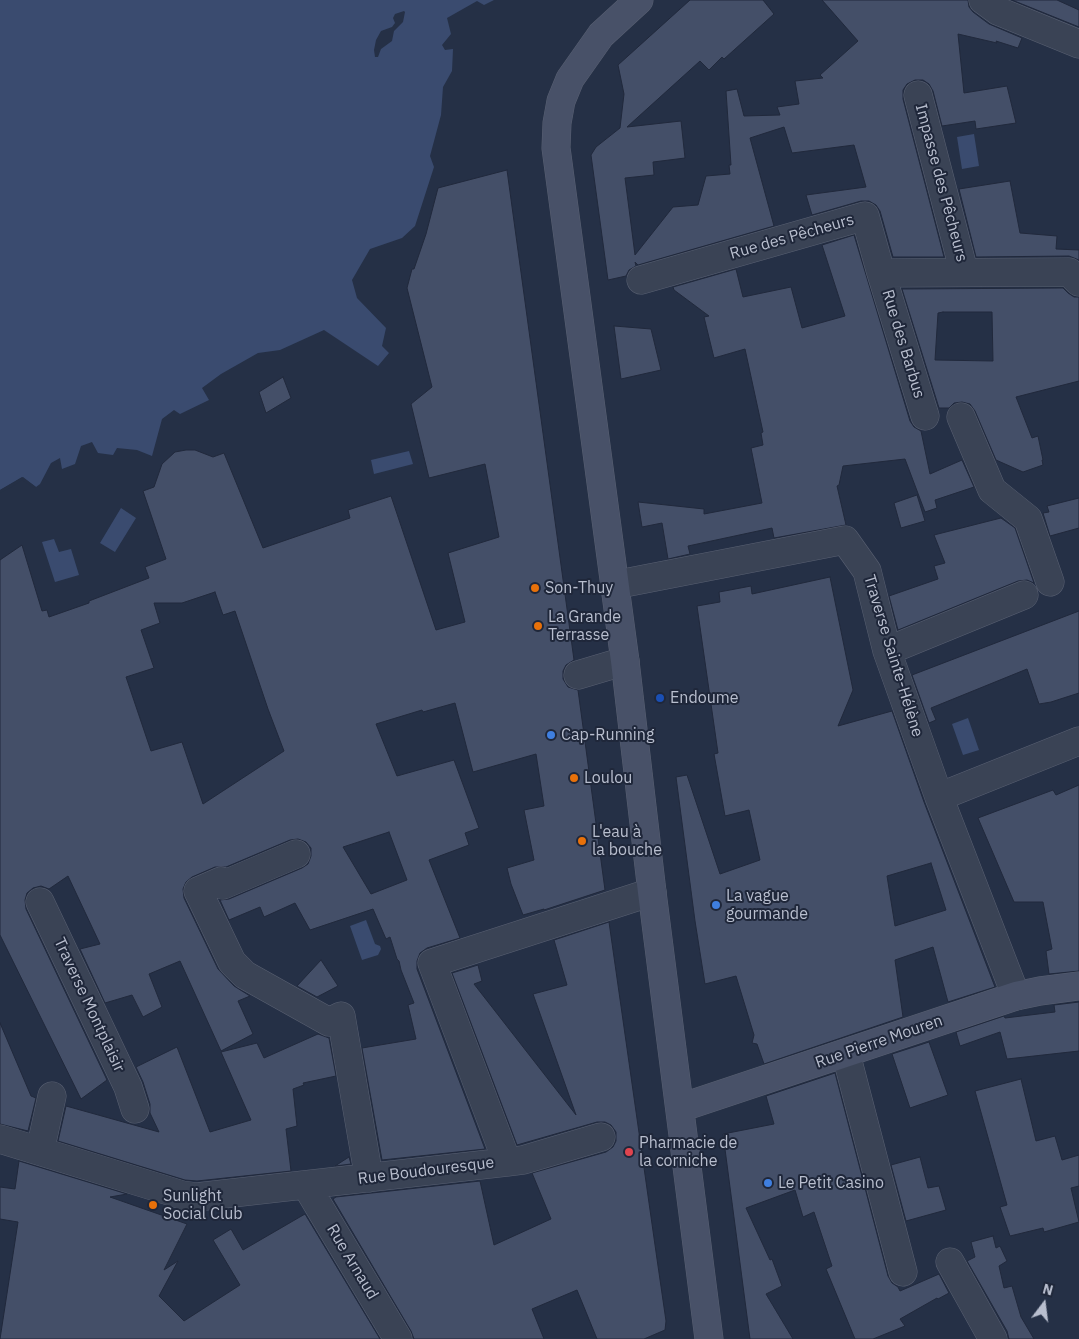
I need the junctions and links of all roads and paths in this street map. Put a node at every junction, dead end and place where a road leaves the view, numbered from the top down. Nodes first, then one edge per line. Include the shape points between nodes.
1 (639, 0) edge
2 (983, 0) edge
3 (1079, 44) edge
4 (918, 94) dead end
5 (964, 272) junction
6 (881, 273) junction
7 (641, 280) dead end
8 (1079, 282) edge
9 (926, 416) dead end
10 (961, 417) dead end
11 (1050, 582) dead end
12 (614, 585) junction
13 (1024, 595) dead end
14 (887, 650) junction
15 (625, 661) junction
16 (578, 674) dead end
17 (1079, 741) edge
18 (938, 797) junction
19 (296, 854) dead end
20 (652, 892) junction
21 (40, 902) dead end
22 (1079, 986) edge
23 (1016, 996) junction
24 (846, 1054) junction
25 (52, 1096) dead end
26 (680, 1108) junction
27 (135, 1109) dead end
28 (601, 1137) dead end
29 (0, 1139) edge
30 (40, 1150) junction
31 (507, 1162) junction
32 (369, 1178) junction
33 (306, 1185) junction
34 (950, 1262) dead end
35 (903, 1272) dead end
36 (398, 1339) edge
37 (709, 1339) edge
38 (993, 1339) edge

1 - 12 main road via 601,35 570,79 557,122 556,148
2 - 3 street via 998,11
4 - 5 street, Impasse des Pêcheurs
5 - 6 street
5 - 8 street via 1069,272
6 - 7 street, Rue des Pêcheurs via 865,216
6 - 9 street, Rue des Barbus
10 - 11 street via 992,490 1028,519
12 - 14 street, Traverse Sainte-Hélène via 845,540 867,571
12 - 15 main road
13 - 14 street
14 - 18 street, Traverse Sainte-Hélène
15 - 16 street
15 - 20 main road
17 - 18 street
18 - 23 street, Traverse Sainte-Hélène
19 - 32 street via 223,885 220,881 198,891 232,962 246,975 329,1022 341,1016
20 - 26 main road
20 - 31 street, Rue Boudouresque via 432,963
21 - 27 street, Traverse Montplaisir via 128,1087
22 - 23 main road, Rue Pierre Mouren
23 - 24 main road, Rue Pierre Mouren
24 - 26 main road, Rue Pierre Mouren
24 - 35 street
25 - 30 street
26 - 37 main road
28 - 31 street
29 - 30 street, Rue Boudouresque
30 - 33 street, Rue Boudouresque via 196,1197
31 - 32 street, Rue Boudouresque
32 - 33 street, Rue Boudouresque
33 - 36 street, Rue Arnaud
34 - 38 street

